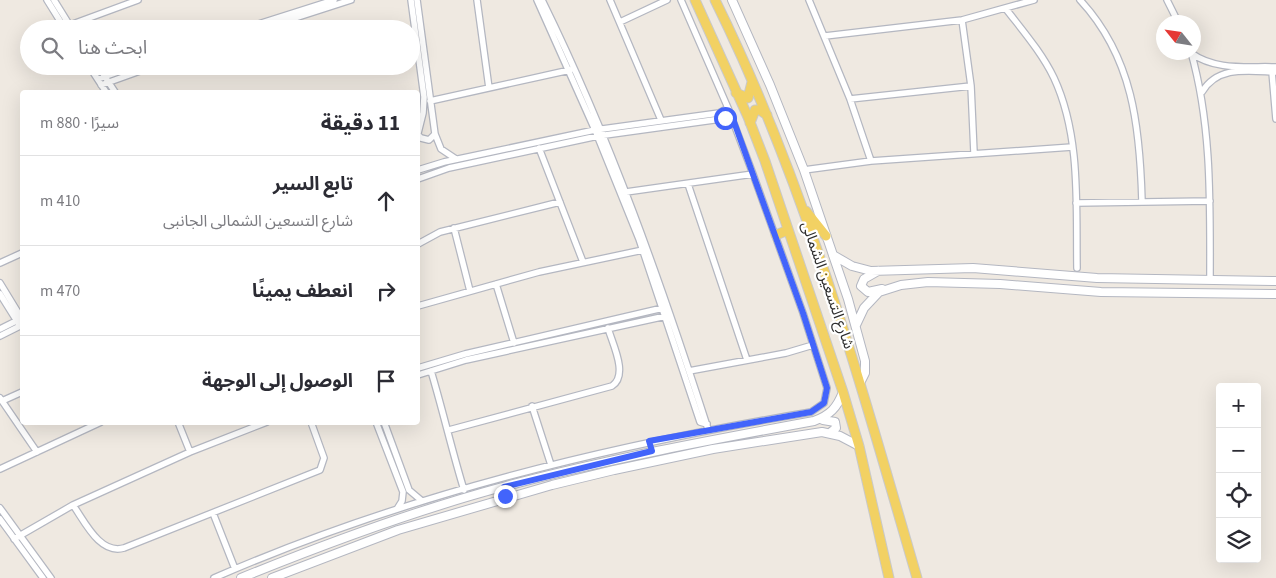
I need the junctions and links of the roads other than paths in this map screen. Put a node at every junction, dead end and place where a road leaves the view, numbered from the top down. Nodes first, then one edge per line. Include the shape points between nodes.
1 (47, 0) edge
2 (54, 0) edge
3 (138, 0) edge
4 (334, 0) edge
5 (351, 0) edge
6 (412, 0) edge
7 (417, 0) edge
8 (477, 0) edge
9 (537, 0) edge
10 (542, 0) edge
11 (610, 0) edge
12 (667, 0) edge
13 (680, 0) edge
14 (694, 0) edge
15 (715, 0) edge
16 (732, 0) edge
17 (810, 0) edge
18 (1034, 0) edge
19 (1080, 0) edge
20 (1167, 0) edge
21 (1006, 9) junction
22 (1174, 15) edge
23 (63, 20) edge
24 (65, 20) edge
25 (89, 20) edge
26 (273, 20) edge
27 (289, 20) edge
28 (414, 20) edge
29 (420, 20) edge
30 (962, 20) junction
31 (620, 22) junction
32 (420, 23) edge
33 (825, 36) junction
34 (1201, 58) edge
35 (1193, 60) edge
36 (420, 65) edge
37 (1232, 69) junction
38 (570, 70) junction
39 (1275, 70) edge
40 (95, 75) edge
41 (104, 75) edge
42 (116, 75) edge
43 (121, 75) edge
44 (107, 79) junction
45 (753, 80) junction
46 (99, 82) junction
47 (972, 86) junction
48 (490, 88) junction
49 (105, 90) edge
50 (114, 90) edge
51 (736, 92) junction
52 (1202, 92) junction
53 (850, 99) junction
54 (430, 101) junction
55 (728, 108) junction
56 (767, 115) junction
57 (733, 119) junction
58 (1276, 119) edge
59 (661, 120) junction
60 (750, 123) junction
61 (420, 126) edge
62 (600, 133) junction
63 (435, 134) junction
64 (420, 136) edge
65 (1072, 147) junction
66 (539, 148) junction
67 (974, 153) junction
68 (456, 159) junction
69 (871, 161) junction
70 (420, 169) edge
71 (804, 170) junction
72 (753, 174) junction
73 (420, 178) edge
74 (688, 184) junction
75 (626, 192) junction
76 (1210, 201) junction
77 (560, 202) junction
78 (1142, 202) junction
79 (1076, 203) junction
80 (803, 208) junction
81 (454, 228) junction
82 (788, 230) junction
83 (776, 235) junction
84 (826, 236) junction
85 (420, 243) edge
86 (643, 250) junction
87 (20, 254) edge
88 (833, 255) junction
89 (583, 262) junction
90 (0, 263) edge
91 (1077, 268) dead end
92 (878, 271) junction
93 (655, 278) junction
94 (1210, 279) junction
95 (1276, 281) edge
96 (0, 283) edge
97 (496, 284) junction
98 (884, 289) junction
99 (470, 291) junction
100 (0, 294) edge
101 (1276, 294) edge
102 (420, 305) edge
103 (663, 308) junction
104 (666, 316) junction
105 (20, 319) edge
106 (20, 320) edge
107 (20, 321) edge
108 (20, 322) edge
109 (856, 326) junction
110 (608, 328) junction
111 (0, 329) edge
112 (0, 336) edge
113 (514, 343) junction
114 (813, 346) junction
115 (748, 360) junction
116 (420, 367) edge
117 (431, 371) junction
118 (689, 371) junction
119 (420, 374) edge
120 (860, 383) junction
121 (843, 392) junction
122 (20, 393) edge
123 (1, 399) edge
124 (532, 406) junction
125 (814, 421) junction
126 (94, 425) edge
127 (179, 425) edge
128 (259, 425) edge
129 (312, 425) edge
130 (377, 425) edge
131 (385, 425) edge
132 (707, 427) junction
133 (449, 430) junction
134 (831, 432) junction
135 (649, 441) junction
136 (859, 446) junction
137 (652, 451) junction
138 (37, 452) junction
139 (190, 452) junction
140 (551, 465) junction
141 (0, 469) edge
142 (504, 487) junction
143 (464, 490) junction
144 (488, 492) junction
145 (507, 498) junction
146 (422, 501) junction
147 (492, 502) junction
148 (73, 505) junction
149 (0, 508) edge
150 (397, 509) junction
151 (213, 513) junction
152 (0, 519) edge
153 (16, 537) junction
154 (304, 542) junction
155 (308, 551) junction
156 (235, 569) junction
157 (43, 578) edge
158 (51, 578) edge
159 (214, 578) edge
160 (241, 578) edge
161 (272, 578) edge
162 (889, 578) edge
163 (917, 578) edge

1 - 23 street
2 - 24 street
3 - 25 street
4 - 26 street
5 - 27 street
6 - 28 street
7 - 29 street
8 - 48 street
9 - 38 street
10 - 62 street
11 - 31 street
12 - 31 street
13 - 55 street
14 - 51 main road, شارع التسعين الشمالى
15 - 45 main road, شارع التسعين الشمالى
16 - 71 street
17 - 33 street
18 - 21 street
19 - 78 street via 1108,36 1130,90 1137,124
20 - 22 street
21 - 30 street
21 - 65 street via 1035,46 1054,78 1069,120
30 - 33 street
30 - 47 street
31 - 59 street
32 - 54 street
33 - 53 street
34 - 37 street
35 - 52 street
36 - 61 street via 424,97
37 - 39 street
37 - 52 street via 1214,77
38 - 48 street
38 - 62 street
39 - 58 street
40 - 46 street
41 - 44 street
42 - 44 street
43 - 44 street
44 - 46 street
44 - 50 street
45 - 51 main road via 750,98 745,99
45 - 56 main road, شارع التسعين الشمالى
46 - 49 street
47 - 53 street
47 - 67 street
48 - 54 street
51 - 60 main road, شارع التسعين الشمالى
52 - 76 street
53 - 69 street
54 - 63 street
55 - 57 street
55 - 59 street via 719,113
56 - 60 main road via 755,110
56 - 80 main road, شارع التسعين الشمالى
57 - 62 street
57 - 72 street
59 - 62 street
60 - 82 main road, شارع التسعين الشمالى
62 - 66 street
62 - 68 street
62 - 75 street
62 - 86 street
63 - 64 street via 429,140
63 - 68 street via 441,149
65 - 67 street
65 - 79 street
66 - 73 street via 449,168
66 - 77 street
67 - 69 street
68 - 70 street
69 - 71 street
71 - 84 street
72 - 74 street
72 - 83 street
74 - 75 street
74 - 115 street
75 - 93 street
76 - 78 street
76 - 94 street
77 - 81 street
77 - 89 street
78 - 79 street
79 - 91 street
80 - 84 main road
80 - 120 main road, شارع التسعين الشمالى
81 - 85 street
81 - 99 street
82 - 83 main road
82 - 121 main road, شارع التسعين الشمالى
83 - 114 street
84 - 88 street
86 - 89 street
86 - 93 street
87 - 90 street
88 - 92 street via 852,266
88 - 109 street
89 - 97 street
92 - 94 street via 973,268 1097,278
92 - 98 street via 862,280 862,288 868,292
93 - 103 street
93 - 118 street
94 - 95 street
96 - 105 street
97 - 99 street
97 - 113 street
98 - 101 street via 952,282 1101,292
98 - 109 street via 868,302
99 - 102 street
100 - 106 street
103 - 104 street
103 - 113 street
104 - 110 street
104 - 132 street via 700,422
107 - 111 street
108 - 112 street
109 - 120 street via 866,367
110 - 117 street
110 - 124 street via 620,370 616,383
113 - 116 street
114 - 115 street
114 - 132 street via 827,393 824,403 811,412
115 - 118 street
117 - 119 street
117 - 133 street
118 - 132 street
120 - 163 main road, شارع التسعين الشمالى
121 - 125 street via 830,414
121 - 136 main road, شارع التسعين الشمالى
122 - 123 street
123 - 138 street
124 - 133 street
124 - 140 street
125 - 134 street via 833,420 836,426
125 - 137 street
126 - 138 street
127 - 139 street
128 - 139 street
129 - 151 street via 324,458 320,470
130 - 150 street via 403,492
131 - 146 street via 410,490
132 - 135 street
133 - 143 street
134 - 136 street
134 - 145 street via 713,449
135 - 137 street
135 - 140 street
136 - 162 main road, شارع التسعين الشمالى
137 - 142 street
138 - 141 street
139 - 148 street
140 - 143 street
142 - 144 street
142 - 145 street via 503,494
143 - 146 street
144 - 147 street
144 - 155 street
145 - 147 street
146 - 150 street
147 - 161 street via 392,532
148 - 151 street via 100,542 114,550
148 - 153 street
149 - 153 street
150 - 154 street
151 - 156 street
152 - 153 street
153 - 157 street
153 - 158 street
154 - 155 street
154 - 156 street
155 - 160 street
156 - 159 street

